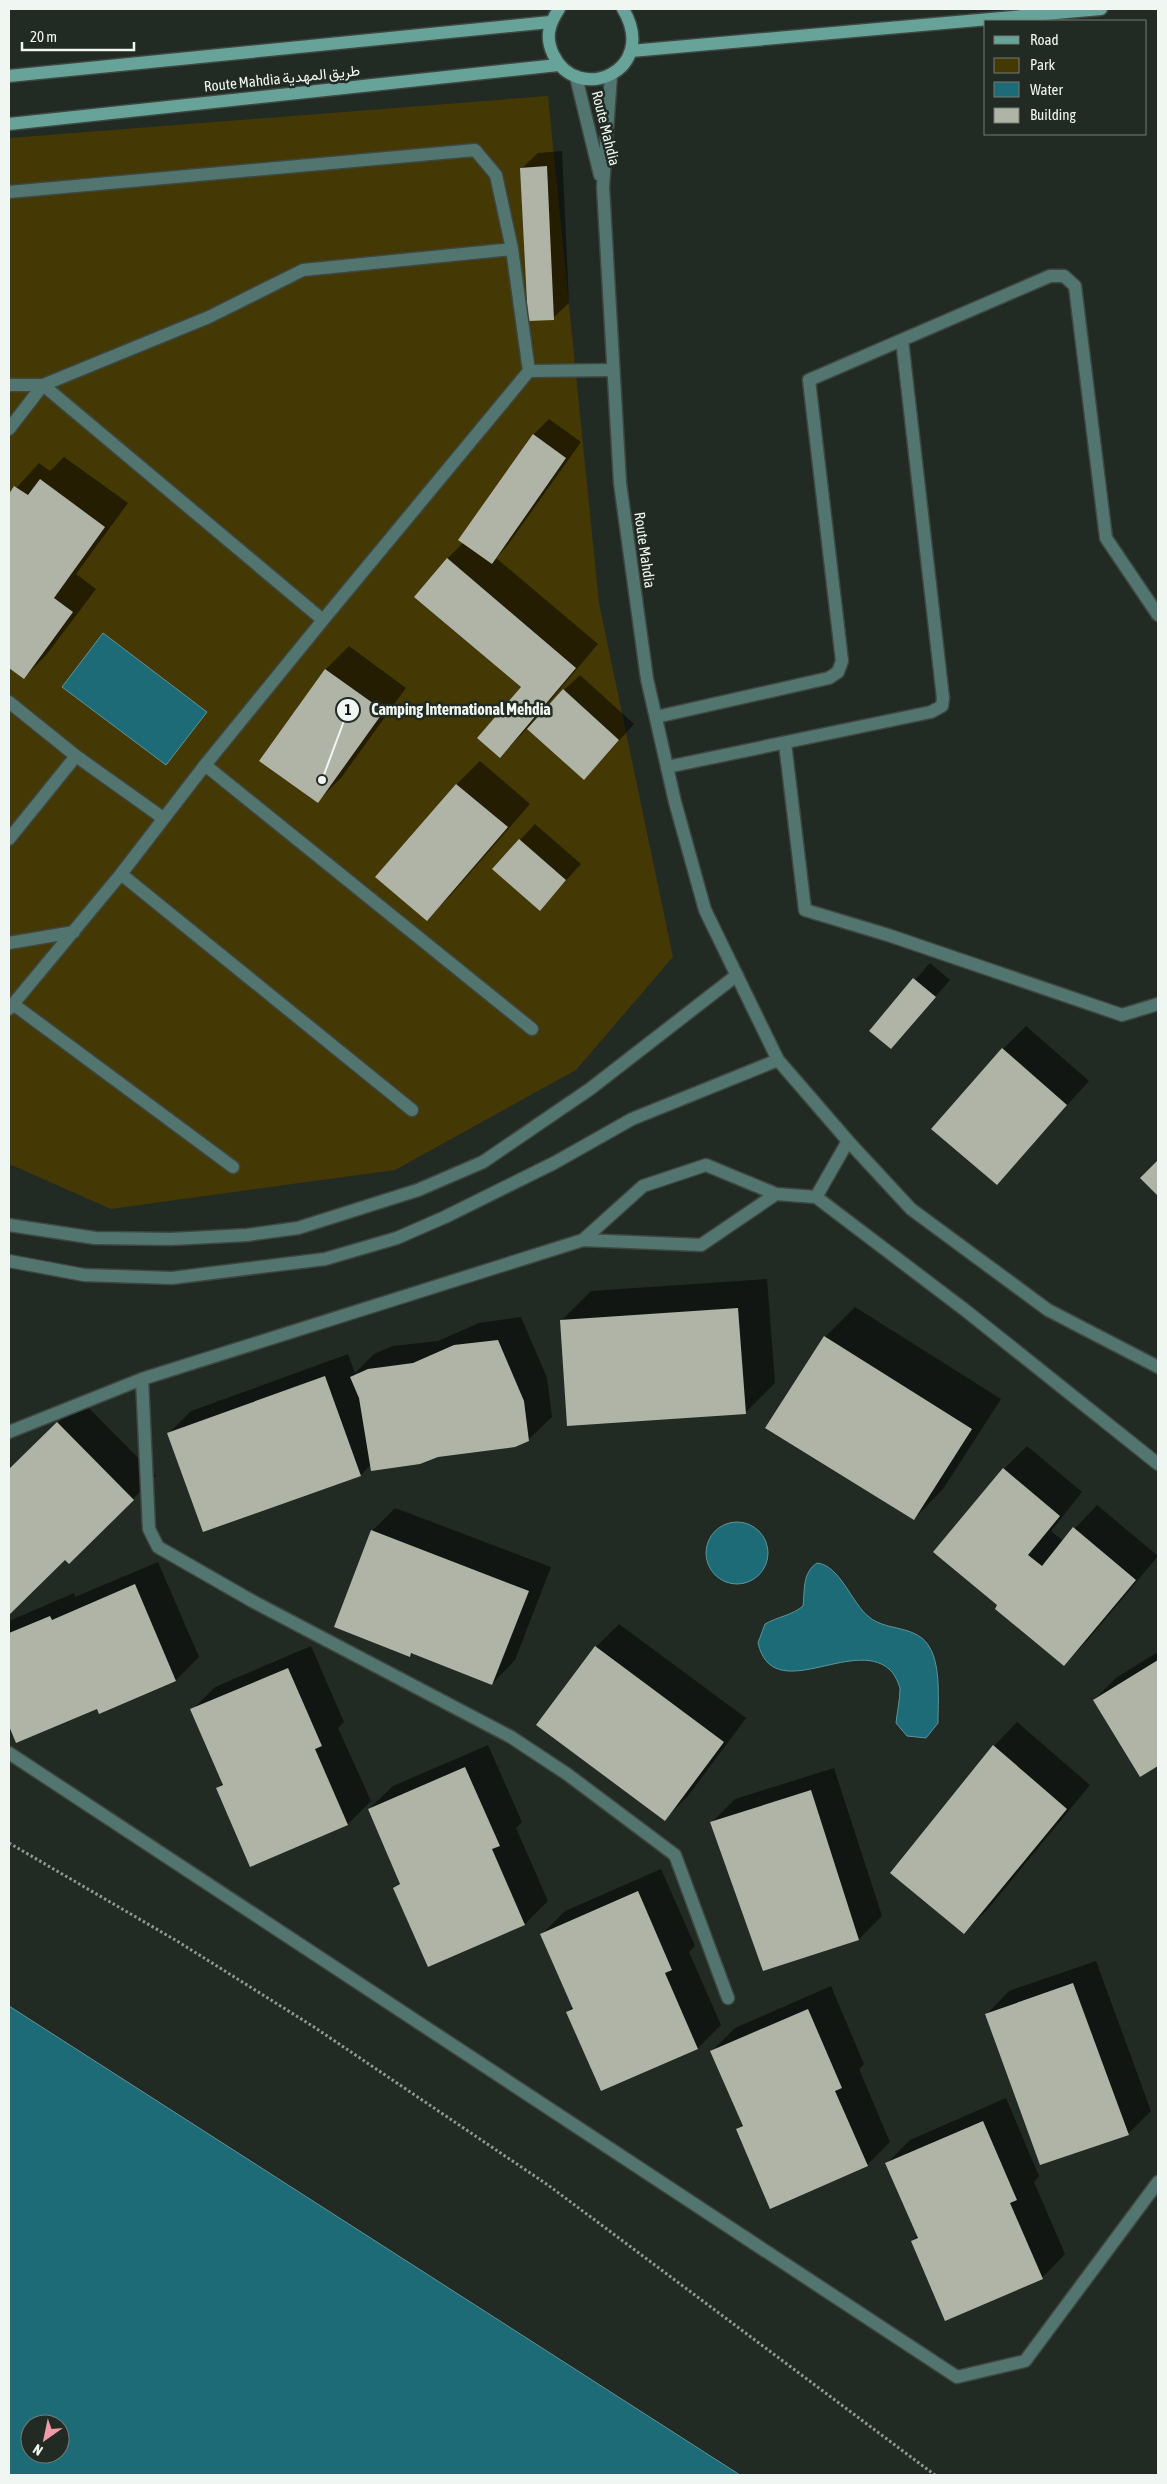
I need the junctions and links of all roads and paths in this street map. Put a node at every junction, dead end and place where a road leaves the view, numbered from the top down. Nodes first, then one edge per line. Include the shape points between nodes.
1 (559, 9) edge
2 (623, 9) edge
3 (630, 9) edge
4 (1102, 9) edge
5 (550, 22) junction
6 (631, 51) junction
7 (558, 65) junction
8 (611, 75) junction
9 (9, 76) edge
10 (576, 77) junction
11 (9, 124) edge
12 (603, 187) junction
13 (9, 192) edge
14 (512, 249) junction
15 (902, 340) junction
16 (613, 370) junction
17 (529, 371) junction
18 (9, 385) edge
19 (43, 385) junction
20 (9, 429) edge
21 (1158, 615) edge
22 (323, 620) junction
23 (9, 702) edge
24 (656, 717) junction
25 (785, 743) junction
26 (76, 756) junction
27 (205, 765) junction
28 (667, 767) junction
29 (163, 818) junction
30 (9, 839) edge
31 (121, 874) junction
32 (74, 932) junction
33 (9, 943) edge
34 (737, 975) junction
35 (1158, 1004) edge
36 (11, 1006) edge
37 (532, 1029) dead end
38 (778, 1060) junction
39 (412, 1110) dead end
40 (848, 1141) junction
41 (233, 1167) dead end
42 (776, 1194) junction
43 (816, 1197) junction
44 (9, 1225) edge
45 (583, 1240) junction
46 (9, 1261) edge
47 (1158, 1367) edge
48 (142, 1379) junction
49 (9, 1432) edge
50 (1158, 1464) edge
51 (9, 1753) edge
52 (9, 1843) edge
53 (728, 1998) dead end
54 (1158, 2182) edge
55 (935, 2475) edge

1 - 5 street
2 - 3 street
2 - 6 street via 633,30
4 - 6 street
5 - 7 street via 548,44
5 - 9 street, Route Mahdia طريق المهدية
6 - 8 street via 624,65
7 - 10 street
7 - 11 street, Route Mahdia طريق المهدية
8 - 10 street via 594,80
8 - 12 street, Route Mahdia
10 - 12 street, Route Mahdia
12 - 16 street, Route Mahdia
13 - 14 street via 475,150 496,176
14 - 17 street
14 - 19 street via 303,270 209,316
15 - 21 street via 1050,276 1064,276 1075,286 1106,538
15 - 24 street via 809,380 842,661 838,672 829,678
15 - 25 street via 942,706 931,712
16 - 17 street
16 - 24 street, Route Mahdia via 620,484 647,679
17 - 22 street
18 - 19 street
19 - 20 street
19 - 22 street
22 - 27 street
23 - 26 street
24 - 28 street, Route Mahdia
25 - 28 street
25 - 35 street via 805,910 1122,1015
26 - 29 street
26 - 30 street
27 - 29 street
27 - 37 street
28 - 34 street, Route Mahdia via 705,910
29 - 31 street
31 - 32 street
31 - 39 street
32 - 33 street
32 - 36 street
34 - 38 street, Route Mahdia
34 - 44 street via 590,1090 483,1162 418,1190 298,1228 247,1235 171,1240 94,1238
36 - 41 street
38 - 40 street, Route Mahdia
38 - 46 street via 632,1119 554,1163 445,1217 397,1238 324,1259 172,1278 84,1275
40 - 43 street
40 - 47 street, Route Mahdia via 911,1209 1048,1310
42 - 43 street
42 - 45 street via 701,1245
42 - 45 street via 706,1165 643,1186
43 - 50 street via 965,1310
45 - 48 street
48 - 49 street
48 - 53 street via 149,1529 158,1547 254,1602 511,1737 675,1855
51 - 54 street via 957,2377 1025,2361
52 - 55 path via 177,1941 314,2027 548,2185

